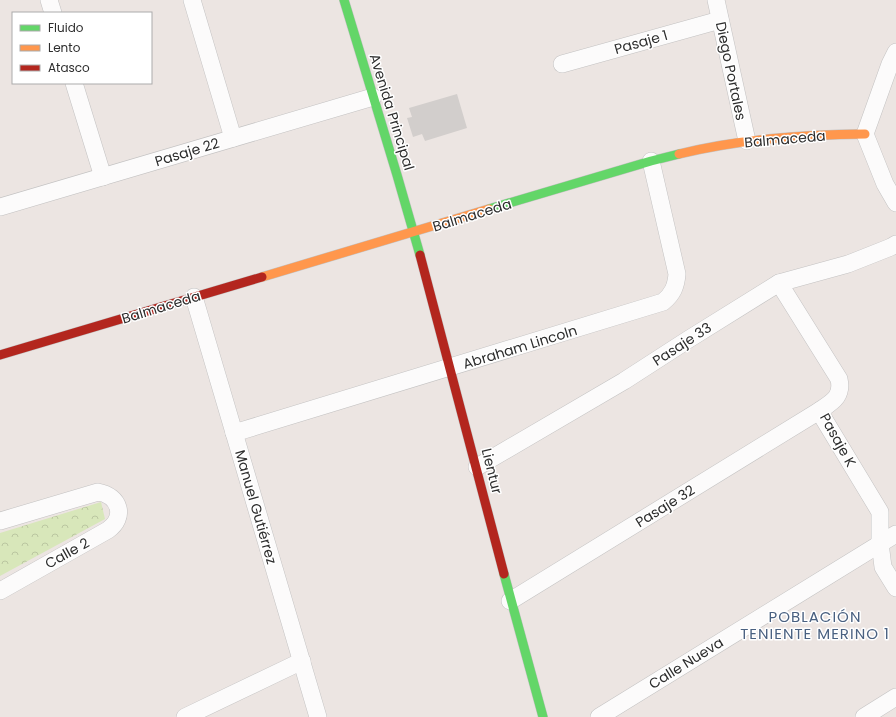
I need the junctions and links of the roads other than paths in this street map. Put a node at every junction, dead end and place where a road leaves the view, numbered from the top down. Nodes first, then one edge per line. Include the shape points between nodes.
1 (49, 0) edge
2 (192, 0) edge
3 (344, 0) edge
4 (716, 0) edge
5 (53, 12) edge
6 (720, 20) junction
7 (896, 52) edge
8 (562, 64) dead end
9 (74, 84) edge
10 (373, 97) junction
11 (865, 134) junction
12 (233, 138) junction
13 (747, 141) junction
14 (651, 161) junction
15 (103, 177) junction
16 (896, 203) edge
17 (0, 207) edge
18 (414, 232) junction
19 (896, 244) edge
20 (779, 283) junction
21 (194, 297) junction
22 (0, 355) edge
23 (450, 368) junction
24 (819, 411) junction
25 (234, 433) junction
26 (477, 467) junction
27 (0, 521) edge
28 (896, 534) edge
29 (880, 543) junction
30 (896, 588) edge
31 (0, 591) edge
32 (510, 601) junction
33 (302, 661) junction
34 (896, 697) edge
35 (186, 717) edge
36 (318, 717) edge
37 (543, 717) edge
38 (599, 717) edge
39 (864, 717) edge

1 - 5 street
2 - 12 street
3 - 10 street, Avenida Principal
4 - 6 street, Diego Portales
6 - 8 street, Pasaje 1
6 - 13 street, Diego Portales
7 - 11 street
9 - 15 street
10 - 12 street, Pasaje 22
10 - 18 street, Avenida Principal
11 - 13 street, Balmaceda
11 - 16 street via 885,184
12 - 15 street, Pasaje 22
13 - 14 street, Balmaceda
14 - 18 street, Balmaceda
14 - 23 street, Abraham Lincoln via 677,274 675,287 668,298 657,305
15 - 17 street, Pasaje 22
18 - 21 street, Balmaceda
18 - 23 street, Lientur
19 - 20 street, Pasaje 33 via 848,264
20 - 24 street, Pasaje K via 839,379 840,389 837,398
20 - 26 street, Pasaje 33 via 624,381
21 - 22 street, Balmaceda
21 - 25 street, Manuel Gutiérrez
23 - 25 street, Abraham Lincoln
23 - 26 street, Lientur
24 - 29 street, Pasaje K via 880,512
24 - 32 street, Pasaje 32
25 - 33 street, Manuel Gutiérrez
26 - 32 street, Lientur
27 - 31 street, Calle 2 via 98,492 110,496 118,505 118,517 108,530
28 - 29 street, Calle Nueva
29 - 30 street, Pasaje K via 883,567
29 - 38 street, Calle Nueva
32 - 37 street, Lientur
33 - 35 street
33 - 36 street, Manuel Gutiérrez
34 - 39 street

